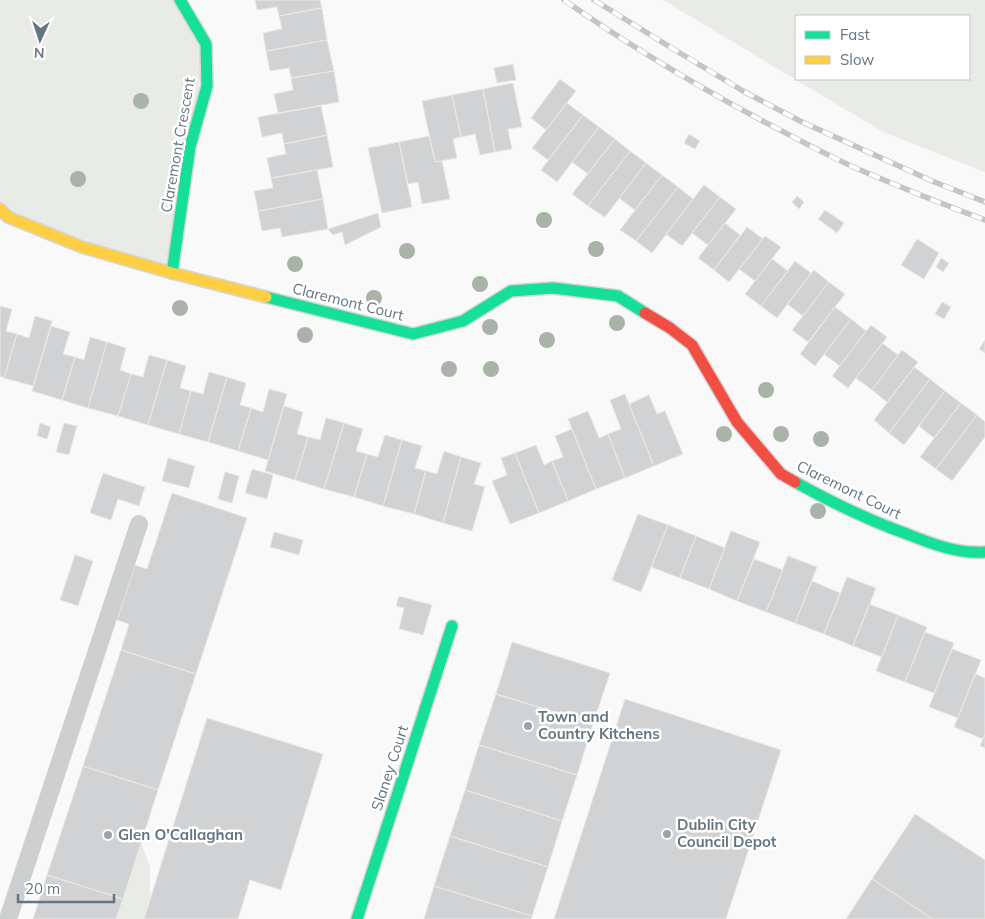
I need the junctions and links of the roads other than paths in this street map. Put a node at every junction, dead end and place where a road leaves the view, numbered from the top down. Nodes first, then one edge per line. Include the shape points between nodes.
1 (180, 0) edge
2 (0, 210) edge
3 (172, 273) junction
4 (139, 524) dead end
5 (985, 552) edge
6 (452, 626) dead end
7 (8, 919) edge
8 (357, 919) edge

1 - 3 street, Claremont Crescent via 206,44 207,86 190,147
2 - 3 street, Claremont Court via 8,217 82,247
3 - 5 street, Claremont Court via 413,334 463,321 511,291 553,288 618,296 692,345 737,422 782,474 874,522 940,547
4 - 7 lane
6 - 8 street, Slaney Court

